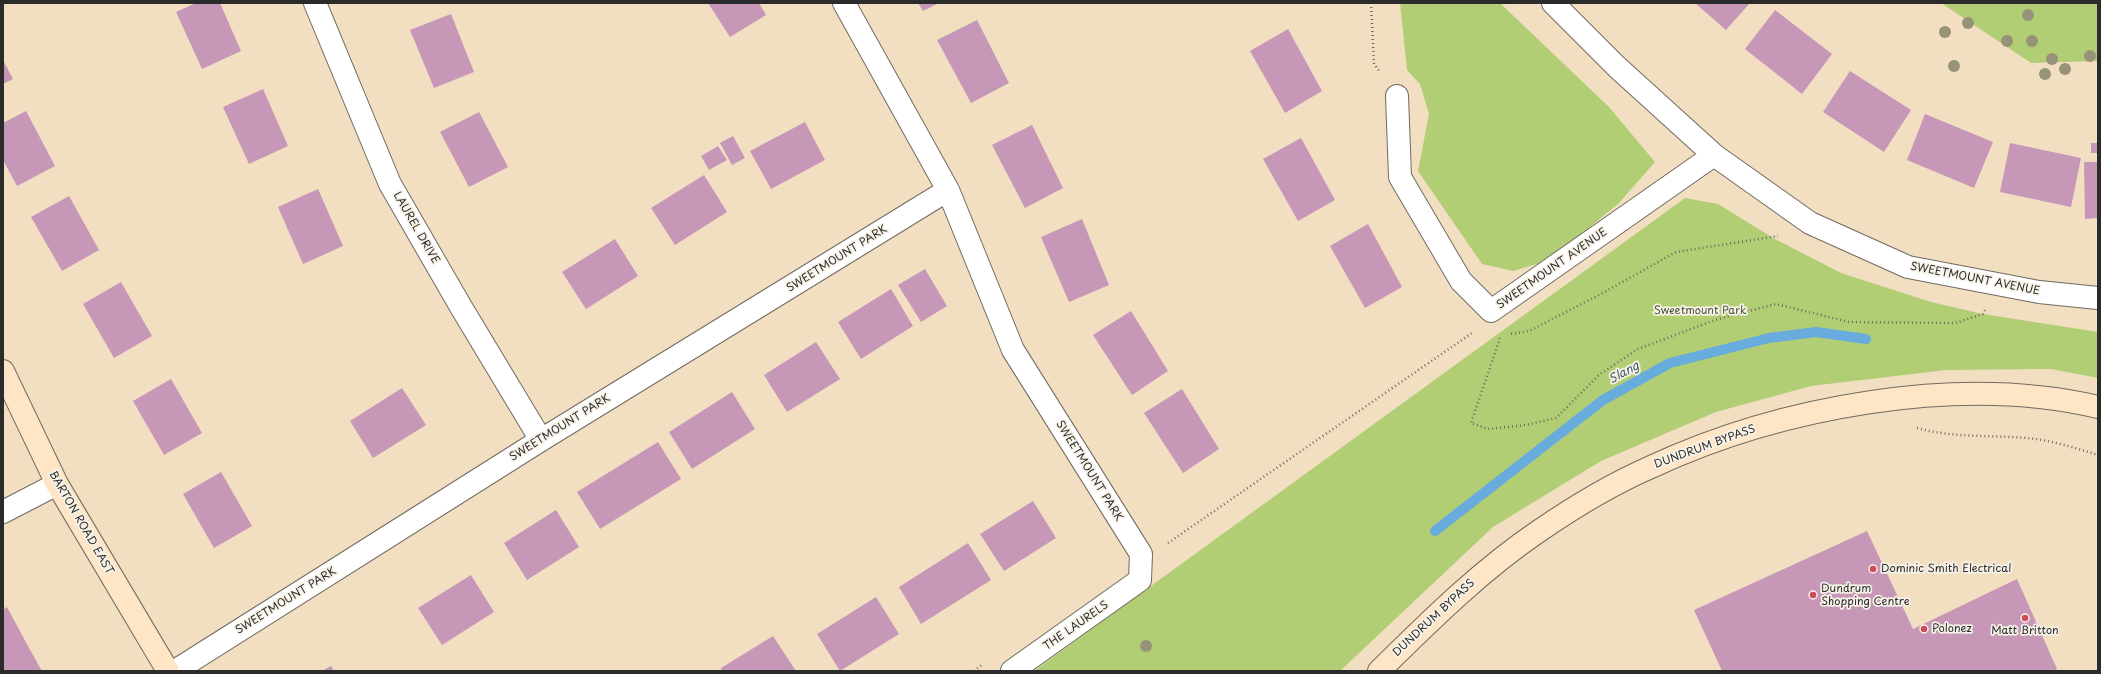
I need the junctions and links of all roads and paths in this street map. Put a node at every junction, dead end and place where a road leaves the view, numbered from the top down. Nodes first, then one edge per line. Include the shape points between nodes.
1 (315, 3) edge
2 (844, 3) edge
3 (1371, 3) edge
4 (1553, 3) edge
5 (1398, 96) joint
6 (1714, 155) junction
7 (948, 190) junction
8 (1810, 223) junction
9 (2002, 285) junction
10 (2098, 298) edge
11 (1486, 319) junction
12 (1508, 334) dead end
13 (3, 371) edge
14 (2098, 407) edge
15 (1913, 426) dead end
16 (541, 440) junction
17 (2098, 455) edge
18 (57, 484) junction
19 (3, 512) edge
20 (1140, 580) junction
21 (168, 671) edge
22 (175, 671) edge
23 (1012, 671) edge
24 (1379, 671) edge

1 - 16 street, LAUREL DRIVE via 390,184
2 - 7 street, SWEETMOUNT PARK
3 - 5 path via 1374,64
4 - 6 street, SWEETMOUNT AVENUE via 1617,67
5 - 11 street, SWEETMOUNT AVENUE via 1400,177
6 - 8 street, SWEETMOUNT AVENUE
6 - 11 street, SWEETMOUNT AVENUE
7 - 16 street, SWEETMOUNT PARK
7 - 20 street, SWEETMOUNT PARK via 1013,350 1141,554
8 - 9 street, SWEETMOUNT AVENUE via 1908,267
8 - 12 path via 1773,238 1676,252 1529,331
9 - 10 street, SWEETMOUNT AVENUE
9 - 11 path via 1983,314 1955,323 1849,322 1776,304 1715,320 1638,349 1600,374 1556,418 1526,425 1488,429 1471,423 1501,336
11 - 20 path via 1169,542
13 - 18 main road, BARTON ROAD EAST
14 - 24 main road, DUNDRUM BYPASS via 2062,400 1969,394 1909,398 1804,415 1690,450 1613,486 1539,530 1468,585
15 - 17 path via 1952,435 2028,438
16 - 22 street, SWEETMOUNT PARK
18 - 19 street
18 - 21 main road, BARTON ROAD EAST
20 - 23 street, THE LAURELS

